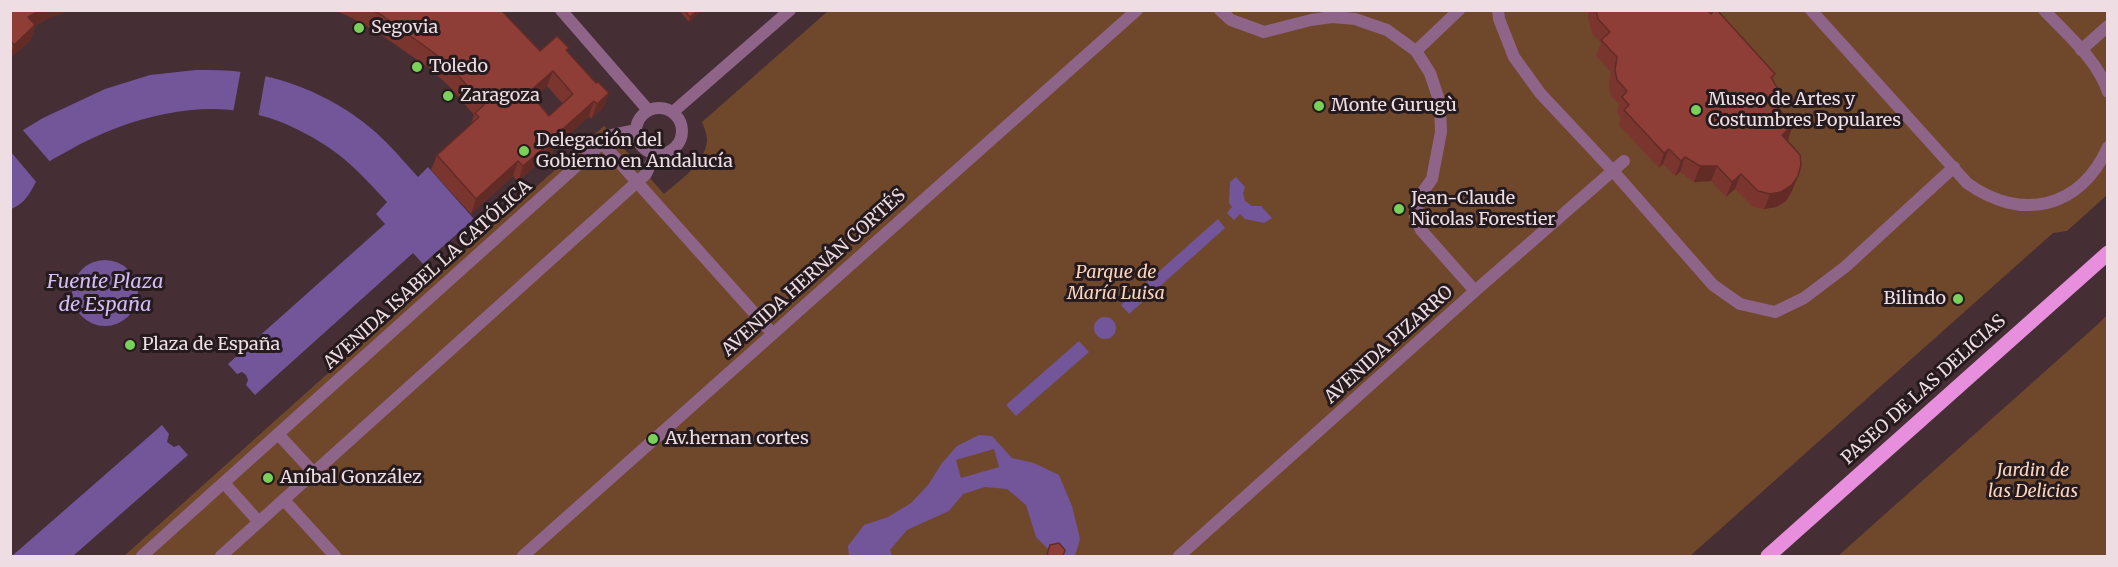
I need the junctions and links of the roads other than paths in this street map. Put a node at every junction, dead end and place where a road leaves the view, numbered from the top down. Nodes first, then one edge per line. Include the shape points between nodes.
1 (561, 10) edge
2 (790, 10) edge
3 (1220, 10) edge
4 (1459, 10) edge
5 (1498, 10) edge
6 (1811, 10) edge
7 (2044, 10) edge
8 (1133, 14) edge
9 (2108, 26) edge
10 (2080, 50) junction
11 (1416, 51) junction
12 (2108, 92) edge
13 (648, 110) junction
14 (673, 112) junction
15 (635, 130) junction
16 (602, 143) junction
17 (2108, 147) edge
18 (655, 154) junction
19 (1624, 162) dead end
20 (1954, 168) junction
21 (1613, 171) junction
22 (637, 182) junction
23 (2108, 253) edge
24 (1475, 291) junction
25 (773, 334) junction
26 (278, 435) junction
27 (314, 473) junction
28 (224, 483) junction
29 (284, 500) junction
30 (259, 522) junction
31 (142, 556) edge
32 (221, 556) edge
33 (335, 556) edge
34 (523, 556) edge
35 (1179, 556) edge
36 (1768, 556) edge

1 - 13 street
2 - 14 street
3 - 11 street via 1231,20 1264,32 1332,17 1355,19 1387,30
4 - 11 street
5 - 21 street via 1514,57 1540,93
6 - 20 street
7 - 10 street
8 - 25 street, AVENIDA HERNÁN CORTÉS
9 - 10 street
10 - 12 street
11 - 24 street via 1430,73 1440,104 1441,132 1432,179 1419,196 1415,216 1421,230
13 - 14 street
13 - 15 street
14 - 18 street via 682,125 680,141 670,152
15 - 16 street, AVENIDA ISABEL LA CATÓLICA via 611,135
15 - 18 street via 640,146
16 - 22 street
16 - 26 street, AVENIDA ISABEL LA CATÓLICA
17 - 20 street via 2100,165 2082,184 2044,204 2023,206 1994,199 1967,183
18 - 22 street via 646,174
19 - 21 street, AVENIDA PIZARRO
20 - 21 street via 1845,267 1804,298 1775,312 1740,304 1713,285
21 - 24 street, AVENIDA PIZARRO
22 - 25 street
22 - 27 street
23 - 36 main road, PASEO DE LAS DELICIAS
24 - 35 street, AVENIDA PIZARRO
25 - 34 street, AVENIDA HERNÁN CORTÉS
26 - 27 street
26 - 28 street, AVENIDA ISABEL LA CATÓLICA
27 - 29 street
28 - 30 street
28 - 31 street
29 - 30 street
29 - 33 street
30 - 32 street

